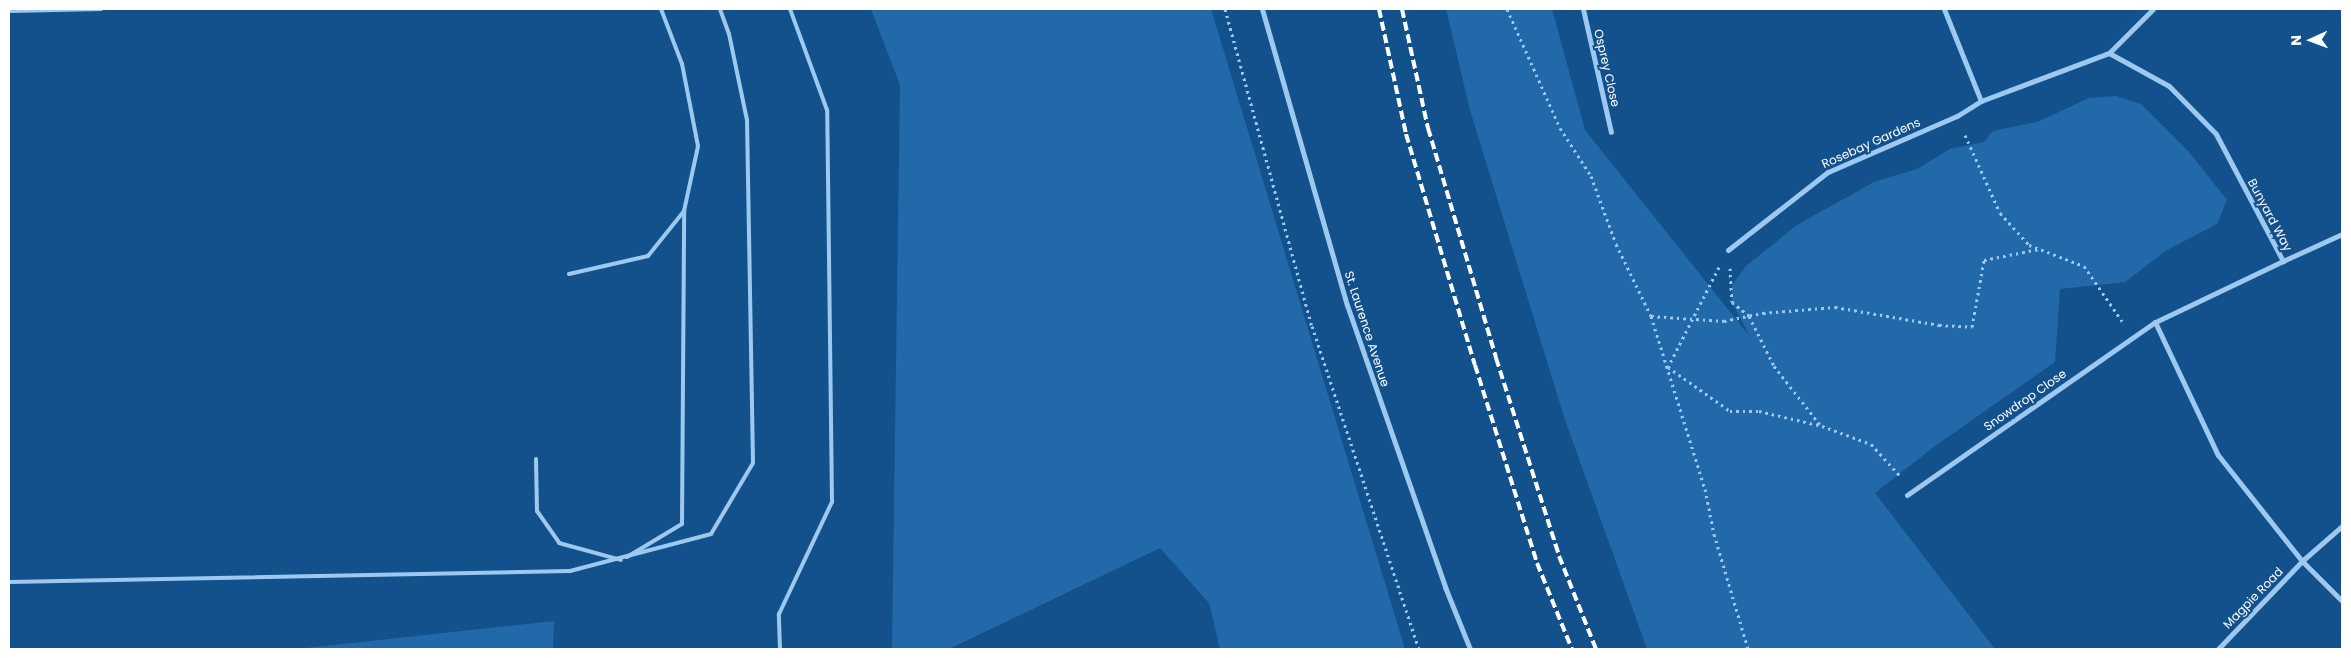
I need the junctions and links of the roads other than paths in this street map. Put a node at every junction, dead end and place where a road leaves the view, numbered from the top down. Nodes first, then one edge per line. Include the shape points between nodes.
1 (101, 9) edge
2 (660, 9) edge
3 (720, 9) edge
4 (790, 9) edge
5 (1262, 9) edge
6 (1583, 9) edge
7 (1944, 9) edge
8 (2153, 9) edge
9 (9, 11) edge
10 (2110, 53) junction
11 (1981, 101) junction
12 (1611, 132) dead end
13 (684, 211) junction
14 (2342, 234) edge
15 (1728, 250) road end
16 (2283, 261) junction
17 (569, 274) dead end
18 (2155, 322) junction
19 (536, 459) dead end
20 (1907, 496) dead end
21 (2342, 526) edge
22 (622, 560) junction
23 (2302, 561) junction
24 (9, 582) edge
25 (2342, 601) edge
26 (780, 649) edge
27 (1470, 649) edge
28 (2218, 649) edge

1 - 9 lane
2 - 13 lane via 682,64 698,146
3 - 22 lane via 729,34 747,120 753,463 711,534
4 - 26 lane via 827,110 832,502 778,614
5 - 27 street, St. Laurence Avenue via 1347,305 1445,587
6 - 12 street, Osprey Close
7 - 11 street
8 - 10 street
10 - 11 street
10 - 16 street, Bunyard Way via 2169,86 2216,134
11 - 15 street, Rosebay Gardens via 1958,116 1828,172
13 - 17 lane via 648,256
13 - 22 lane via 682,524
14 - 16 street
16 - 18 street, Bunyard Way
18 - 20 street, Snowdrop Close
18 - 23 street via 2218,455
19 - 22 lane via 537,511 559,543
21 - 23 street, Magpie Road
22 - 24 lane via 570,571
23 - 25 street
23 - 28 street, Magpie Road

